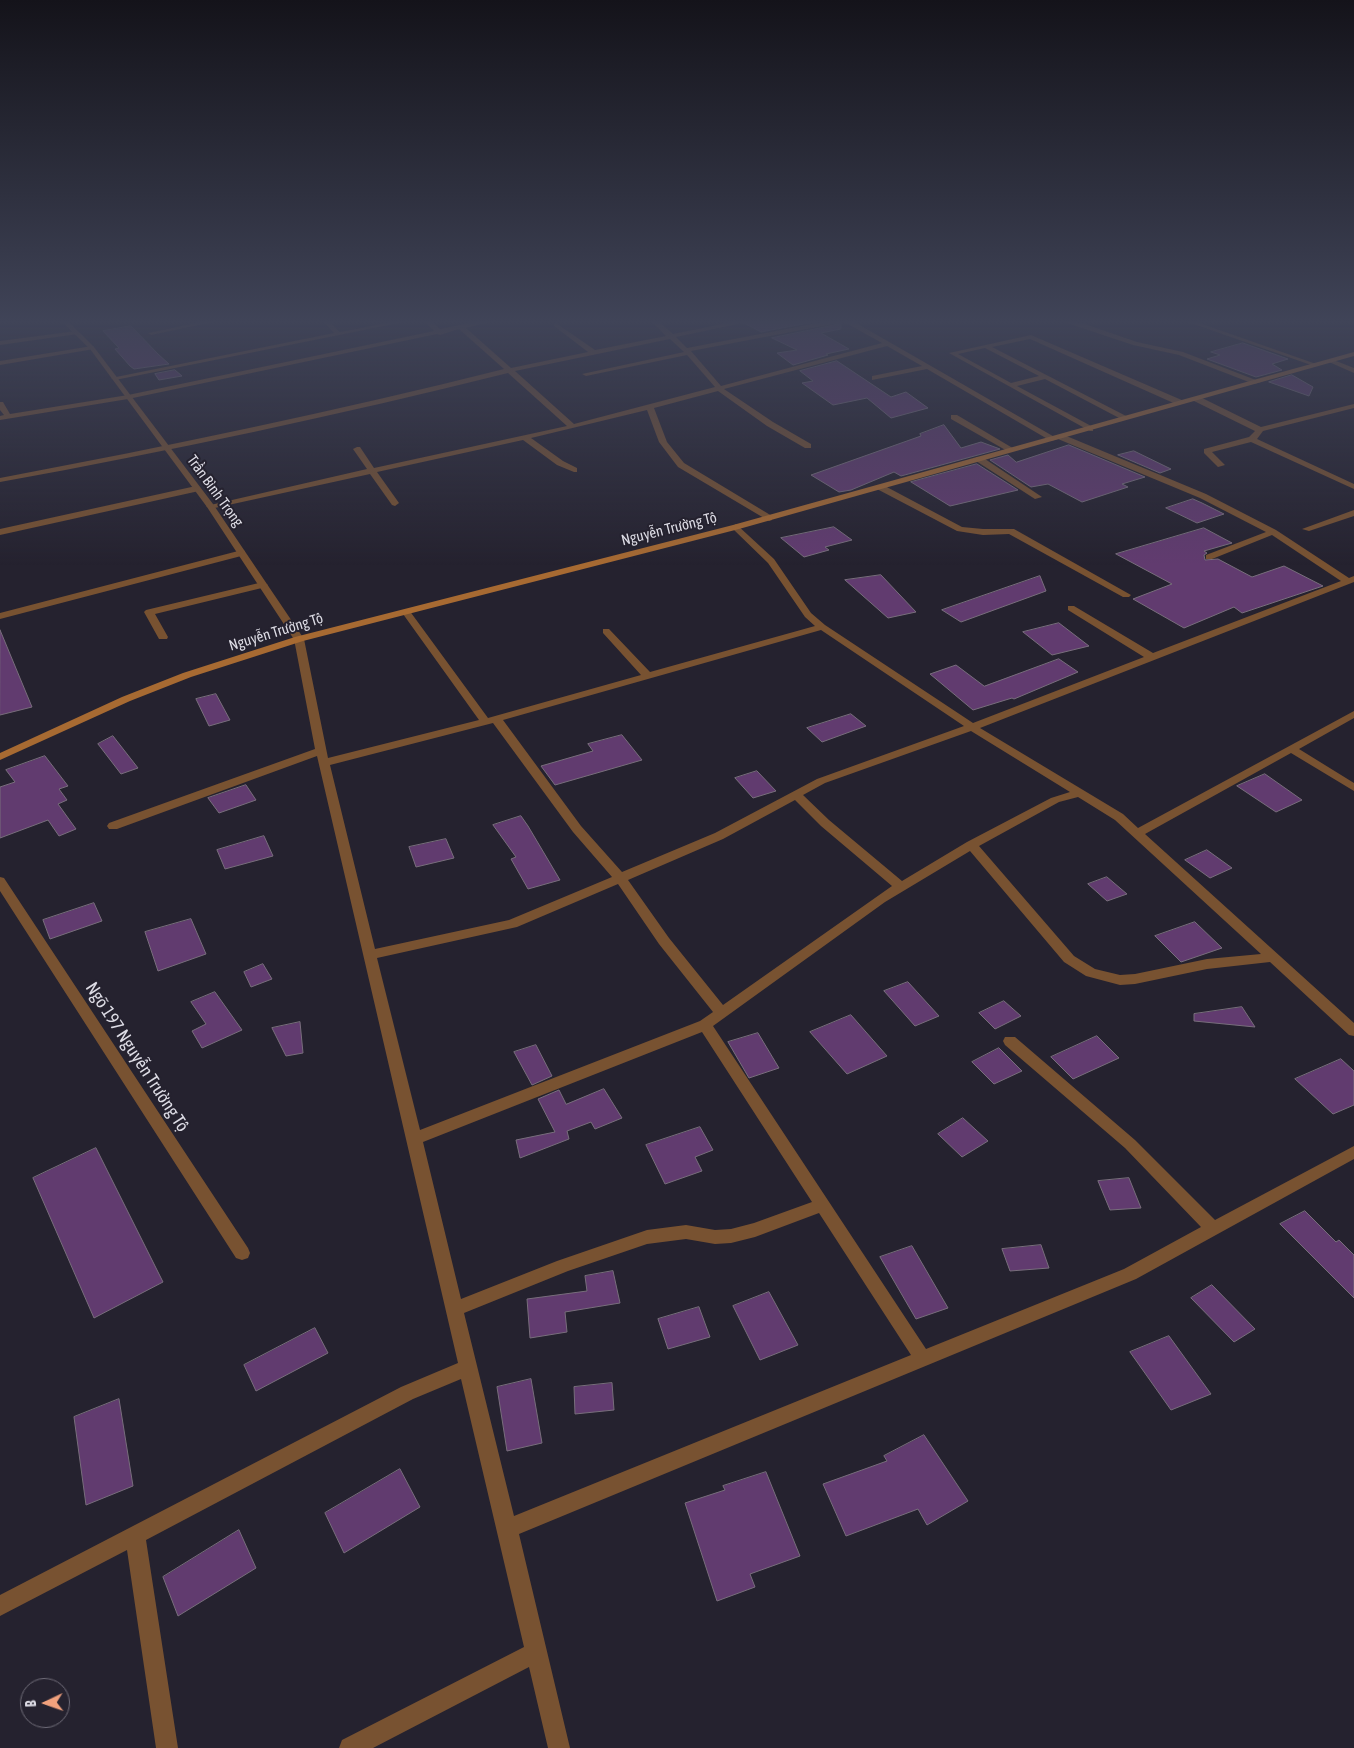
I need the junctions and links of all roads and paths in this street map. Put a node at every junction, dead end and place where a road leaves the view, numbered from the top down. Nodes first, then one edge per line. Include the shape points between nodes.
1 (100, 402) edge
2 (132, 402) edge
3 (384, 402) edge
4 (545, 402) edge
5 (670, 402) edge
6 (739, 402) edge
7 (991, 402) edge
8 (1040, 402) edge
9 (1094, 402) edge
10 (1178, 402) edge
11 (1187, 402) edge
12 (1203, 402) edge
13 (1181, 403) junction
14 (0, 404) edge
15 (1354, 406) edge
16 (650, 407) junction
17 (4, 417) edge
18 (954, 417) dead end
19 (1126, 418) junction
20 (573, 427) junction
21 (1090, 429) junction
22 (1260, 430) junction
23 (525, 438) junction
24 (1057, 438) junction
25 (1252, 439) junction
26 (808, 446) dead end
27 (168, 449) junction
28 (356, 449) dead end
29 (1012, 450) junction
30 (979, 459) junction
31 (1221, 465) dead end
32 (574, 470) dead end
33 (373, 471) junction
34 (0, 480) edge
35 (880, 487) junction
36 (1354, 487) edge
37 (196, 489) junction
38 (1038, 497) dead end
39 (394, 503) dead end
40 (210, 506) junction
41 (1354, 513) edge
42 (770, 518) junction
43 (736, 527) junction
44 (1306, 529) dead end
45 (0, 532) edge
46 (1273, 532) junction
47 (242, 553) junction
48 (1209, 557) dead end
49 (1351, 580) edge
50 (263, 585) junction
51 (1126, 595) dead end
52 (1071, 608) dead end
53 (406, 612) junction
54 (0, 616) edge
55 (822, 627) junction
56 (606, 631) dead end
57 (163, 637) dead end
58 (299, 639) junction
59 (1152, 658) junction
60 (648, 677) junction
61 (1354, 714) edge
62 (491, 721) junction
63 (972, 727) junction
64 (1292, 748) junction
65 (0, 757) edge
66 (322, 757) junction
67 (1354, 788) edge
68 (1080, 793) junction
69 (796, 795) junction
70 (112, 826) dead end
71 (1137, 833) junction
72 (972, 845) junction
73 (620, 878) junction
74 (0, 881) edge
75 (900, 886) junction
76 (370, 955) junction
77 (1273, 957) junction
78 (722, 1013) junction
79 (705, 1025) junction
80 (1354, 1031) edge
81 (1010, 1041) dead end
82 (414, 1138) junction
83 (1354, 1152) edge
84 (823, 1205) junction
85 (1213, 1228) junction
86 (242, 1253) dead end
87 (455, 1309) junction
88 (923, 1359) junction
89 (467, 1368) junction
90 (507, 1529) junction
91 (135, 1536) junction
92 (0, 1606) edge
93 (534, 1652) junction
94 (167, 1748) edge
95 (350, 1748) edge
96 (559, 1748) edge

1 - 17 street
2 - 27 street, Trần Bình Trọng
3 - 27 street
4 - 20 street
5 - 16 street
6 - 26 street
7 - 24 street
8 - 21 street
9 - 19 street
10 - 13 street
11 - 13 main road, Nguyễn Trường Tộ
12 - 22 street
13 - 19 main road, Nguyễn Trường Tộ
14 - 17 street
15 - 22 street
16 - 20 street
16 - 42 street via 663,442 681,465
18 - 29 street
19 - 21 main road, Nguyễn Trường Tộ
20 - 23 street
21 - 24 main road, Nguyễn Trường Tộ
22 - 25 street
23 - 32 street via 555,462
23 - 33 street
24 - 29 main road, Nguyễn Trường Tộ
24 - 46 street via 1203,496
25 - 31 street via 1207,451
25 - 36 street
27 - 34 street
27 - 37 street, Trần Bình Trọng
28 - 33 street
29 - 30 main road, Nguyễn Trường Tộ
30 - 35 main road, Nguyễn Trường Tộ
30 - 38 street
33 - 39 street
33 - 40 street
35 - 42 main road, Nguyễn Trường Tộ
35 - 51 street via 960,529 1011,531
37 - 40 street, Trần Bình Trọng
37 - 45 street
40 - 47 street, Trần Bình Trọng
41 - 44 street
42 - 43 main road, Nguyễn Trường Tộ
43 - 53 main road, Nguyễn Trường Tộ
43 - 55 street via 771,561 808,615
46 - 48 street
46 - 49 street
47 - 50 street, Trần Bình Trọng
47 - 54 street
49 - 59 street
50 - 57 street via 149,612
50 - 58 street, Trần Bình Trọng
52 - 59 street
53 - 58 main road, Nguyễn Trường Tộ
53 - 62 street
55 - 60 street
55 - 63 street
56 - 60 street
58 - 65 main road, Nguyễn Trường Tộ via 187,675 126,699
58 - 66 street
59 - 63 street
60 - 62 street
61 - 64 street
62 - 66 street
62 - 73 street
63 - 68 street
63 - 69 street via 822,781
64 - 67 street
64 - 71 street
66 - 70 street
66 - 76 street
68 - 71 street via 1119,817
68 - 72 street via 1055,800
69 - 73 street via 719,836
69 - 75 street
71 - 77 street
72 - 75 street
72 - 77 street via 1069,959 1091,973 1120,980 1135,979 1207,964
73 - 76 street via 512,924
73 - 78 street via 664,941
74 - 86 street, Ngõ 197 Nguyễn Trường Tộ
75 - 78 street
76 - 82 street
77 - 80 street
78 - 79 street
79 - 82 street
79 - 84 street
81 - 85 street via 1130,1144
82 - 87 street
83 - 85 street
84 - 87 street via 731,1236 686,1232 647,1237
84 - 88 street
85 - 88 street via 1130,1274
87 - 89 street
88 - 90 street
89 - 90 street
89 - 91 street via 407,1393
90 - 93 street
91 - 92 street
91 - 94 street
93 - 95 street
93 - 96 street

